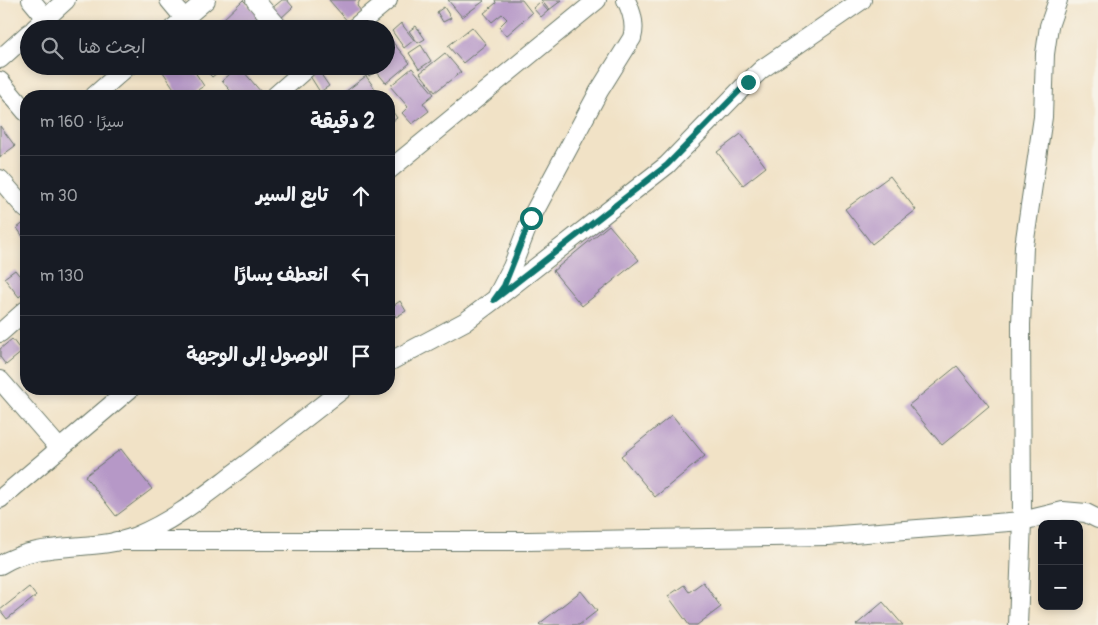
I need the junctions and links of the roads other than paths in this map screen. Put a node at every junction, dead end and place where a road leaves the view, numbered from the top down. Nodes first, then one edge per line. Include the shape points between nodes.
1 (30, 0) edge
2 (66, 0) edge
3 (169, 0) edge
4 (206, 0) edge
5 (255, 0) edge
6 (597, 0) edge
7 (626, 0) edge
8 (862, 0) edge
9 (1058, 0) edge
10 (383, 2) edge
11 (39, 20) edge
12 (43, 20) edge
13 (177, 20) edge
14 (182, 20) edge
15 (272, 20) edge
16 (363, 20) edge
17 (20, 41) edge
18 (0, 59) edge
19 (118, 75) edge
20 (298, 75) edge
21 (0, 81) edge
22 (101, 90) edge
23 (282, 90) edge
24 (20, 105) edge
25 (395, 165) edge
26 (0, 179) edge
27 (20, 202) edge
28 (494, 300) junction
29 (20, 315) edge
30 (0, 333) edge
31 (395, 359) edge
32 (0, 380) edge
33 (123, 395) edge
34 (335, 395) edge
35 (60, 449) junction
36 (0, 499) edge
37 (1098, 519) edge
38 (1022, 521) junction
39 (116, 541) junction
40 (0, 565) edge
41 (1018, 625) edge

1 - 11 street
2 - 12 street
3 - 13 street
4 - 14 street
5 - 15 street
6 - 25 street
7 - 28 street via 633,18 632,38 595,98 531,218 506,280
8 - 28 street via 762,69 667,165
9 - 38 street via 1049,26 1045,54 1043,117 1024,246
10 - 16 street
17 - 18 street
19 - 22 street
20 - 23 street
21 - 24 street
26 - 27 street
28 - 31 street via 441,336
29 - 30 street
32 - 35 street
33 - 35 street
34 - 39 street via 193,504 147,531
35 - 36 street
37 - 38 street via 1086,513 1063,511
38 - 39 street via 827,536 528,541
38 - 41 street
39 - 40 street via 32,552

